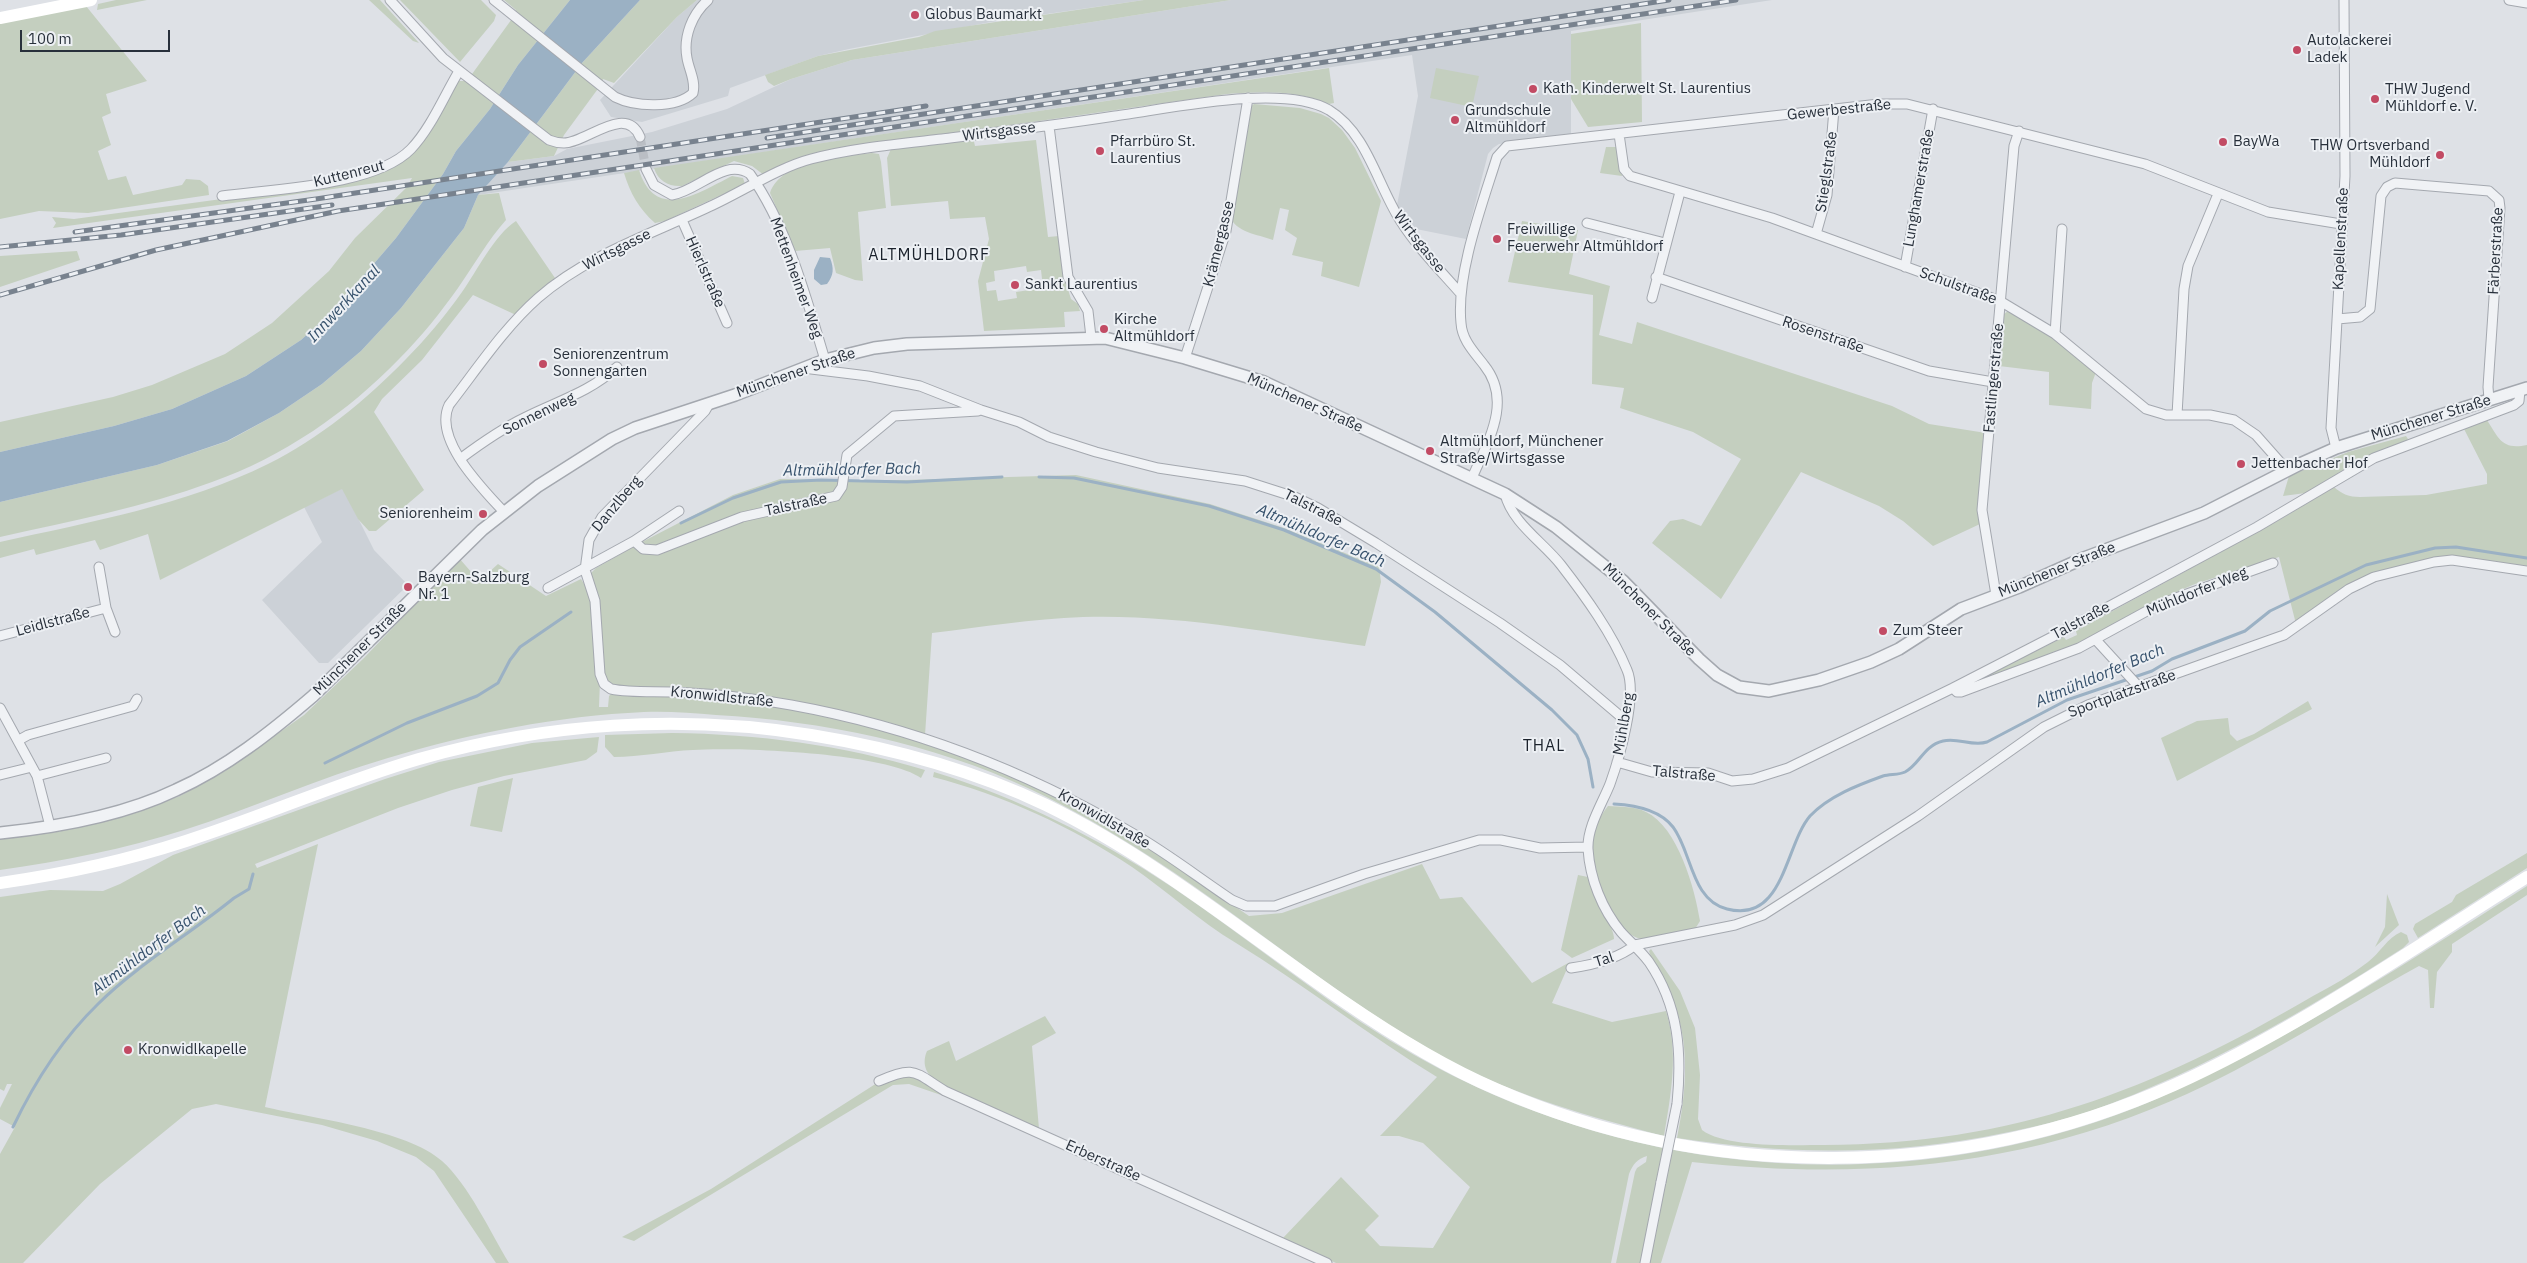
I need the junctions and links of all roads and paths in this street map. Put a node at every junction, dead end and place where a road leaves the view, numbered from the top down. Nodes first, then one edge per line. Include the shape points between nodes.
1 (91, 0) edge
2 (390, 0) edge
3 (494, 0) edge
4 (708, 0) edge
5 (2344, 0) edge
6 (2509, 0) edge
7 (2527, 3) edge
8 (0, 18) edge
9 (459, 71) junction
10 (1248, 98) junction
11 (1932, 109) junction
12 (1834, 110) junction
13 (1049, 126) junction
14 (2019, 130) junction
15 (1619, 134) junction
16 (640, 137) tunnel mouth
17 (646, 170) tunnel mouth
18 (757, 184) junction
19 (1680, 192) junction
20 (2218, 194) junction
21 (222, 196) dead end
22 (682, 220) junction
23 (1587, 224) dead end
24 (2341, 224) junction
25 (2062, 229) dead end
26 (1816, 234) junction
27 (1665, 243) junction
28 (1904, 267) junction
29 (1656, 277) junction
30 (1461, 294) junction
31 (1652, 298) dead end
32 (2000, 301) junction
33 (2338, 318) junction
34 (727, 324) dead end
35 (2055, 334) junction
36 (1091, 337) junction
37 (1185, 358) junction
38 (825, 360) junction
39 (617, 367) dead end
40 (802, 368) junction
41 (1993, 382) junction
42 (2524, 389) edge
43 (2489, 399) junction
44 (709, 404) junction
45 (980, 410) junction
46 (2177, 415) junction
47 (2336, 448) junction
48 (460, 459) junction
49 (2287, 470) junction
50 (1472, 478) junction
51 (1505, 494) junction
52 (503, 511) junction
53 (679, 511) dead end
54 (634, 541) junction
55 (2273, 563) dead end
56 (99, 567) dead end
57 (585, 570) junction
58 (2527, 571) edge
59 (548, 588) dead end
60 (1996, 596) junction
61 (106, 608) junction
62 (116, 632) dead end
63 (0, 636) edge
64 (2096, 640) junction
65 (2138, 685) junction
66 (607, 687) joint
67 (1954, 688) junction
68 (137, 699) dead end
69 (0, 708) edge
70 (1626, 721) junction
71 (19, 740) junction
72 (106, 758) dead end
73 (1617, 762) junction
74 (32, 768) junction
75 (0, 775) edge
76 (37, 776) junction
77 (50, 826) junction
78 (0, 833) edge
79 (1588, 847) junction
80 (2527, 877) edge
81 (0, 883) edge
82 (1635, 946) junction
83 (1571, 968) dead end
84 (879, 1081) dead end
85 (1327, 1263) edge
86 (1646, 1263) edge

1 - 8 main road
2 - 9 street
3 - 4 street via 600,86 615,97 635,104 669,102 692,95 694,89 687,58 687,37 696,14
5 - 24 street, Kapellenstraße via 2345,176
6 - 7 street
9 - 16 street via 542,136 556,142 565,144 622,123 635,128
9 - 21 street, Kuttenreut via 417,142 394,162 341,179
10 - 13 street, Wirtsgasse
10 - 30 street, Wirtsgasse via 1309,103 1329,110 1344,122 1365,152 1402,223
10 - 37 street, Krämergasse via 1226,231
11 - 12 street, Gewerbestraße via 1895,103
11 - 14 street, Gewerbestraße
11 - 28 street, Lunghamerstraße
12 - 15 street, Gewerbestraße
12 - 26 street, Stieglstraße via 1826,195
13 - 18 street, Wirtsgasse via 821,157 788,167
13 - 36 street via 1068,277 1088,312
14 - 20 street, Gewerbestraße via 2145,164
14 - 32 street, Fastlingerstraße via 2014,146
15 - 19 street, Schulstraße via 1624,168 1630,176
15 - 30 street, Gewerbestraße via 1521,144 1501,150 1496,157 1467,261
17 - 18 street, Mettenheimer Weg via 654,184 672,195 689,190 729,169 744,170
18 - 22 street, Wirtsgasse
18 - 38 street, Mettenheimer Weg via 788,248
19 - 26 street, Schulstraße
19 - 27 street
20 - 24 street, Gewerbestraße via 2276,214
20 - 46 street via 2188,266
22 - 34 street, Hierlstraße
22 - 48 street, Wirtsgasse via 574,272 538,298 512,325 447,410 446,428
23 - 27 street
24 - 33 street, Kapellenstraße
25 - 35 street
26 - 28 street, Schulstraße
27 - 29 street
28 - 32 street, Schulstraße
29 - 31 street
29 - 41 street, Rosenstraße via 1929,371
30 - 50 street via 1460,323 1464,337 1491,374 1499,394 1495,420
32 - 35 street, Schulstraße
32 - 41 street, Fastlingerstraße
33 - 43 street, Färberstraße via 2360,317 2370,308 2381,196 2386,187 2395,183 2489,191 2499,200 2500,208
33 - 47 street, Kapellenstraße via 2331,428
35 - 46 street, Schulstraße via 2146,409
36 - 37 street, Münchener Straße via 1125,341
36 - 38 street, Münchener Straße via 906,344
37 - 50 street, Münchener Straße via 1264,382
38 - 40 street, Münchener Straße
39 - 48 street, Sonnenweg via 588,390 524,418
40 - 44 street, Münchener Straße
40 - 45 street, Talstraße via 920,386
41 - 60 street, Fastlingerstraße via 1982,510
42 - 43 street, Münchener Straße
42 - 67 street, Talstraße via 2514,405 2374,458 2249,532
43 - 47 street, Münchener Straße
44 - 52 street, Münchener Straße via 635,428 612,439
44 - 57 street, Danzlberg via 599,522 589,540
45 - 54 street, Talstraße via 894,416 850,452 842,486 838,494 830,498 742,518 656,550 644,549
45 - 70 street, Talstraße via 997,414 1049,438 1096,452 1158,468 1245,481 1295,497 1376,543 1500,623 1560,665
46 - 49 street, Schulstraße via 2210,415 2234,420 2256,435
47 - 49 street, Münchener Straße
48 - 52 street, Wirtsgasse
49 - 60 street, Münchener Straße via 2204,513 2084,558
50 - 51 street, Münchener Straße
51 - 60 street, Münchener Straße via 1556,527 1623,581 1710,670 1746,689 1769,691 1798,686 1871,662 1899,649 1948,615
51 - 70 street, Mühlberg via 1518,519 1561,564 1620,653 1631,684
52 - 77 street, Münchener Straße via 313,696 250,746 197,780 163,796 101,816
53 - 54 street
54 - 57 street
55 - 64 street, Mühldorfer Weg via 2156,606
56 - 61 street, Leidlstraße
57 - 59 street
57 - 66 street, Danzlberg via 595,601 600,674
58 - 65 street, Sportplatzstraße via 2452,560 2374,577 2349,589 2284,635
61 - 62 street, Leidlstraße
61 - 63 street, Leidlstraße
64 - 65 street
64 - 67 street, Mühldorfer Weg via 1966,690 1957,692
65 - 82 street, Sportplatzstraße via 2058,718 1918,816 1763,915 1735,925
66 - 79 street, Kronwidlstraße via 744,697 792,705 847,716 949,746 998,764 1070,798 1134,834 1232,900 1246,906 1276,906 1364,874 1478,840 1501,840 1540,848
67 - 73 street, Talstraße via 1788,768 1753,779 1732,781 1708,773 1652,772
68 - 71 street via 134,706
69 - 71 street
70 - 73 street, Mühlberg
71 - 74 street
72 - 76 street
73 - 79 street, Mühlberg via 1591,830
74 - 75 street
74 - 76 street
76 - 77 street
77 - 78 street, Münchener Straße
79 - 82 street, Mühlberg via 1594,882 1604,907
80 - 81 main road via 2283,1028 2214,1066 2135,1101 2064,1126 2000,1142 1912,1155 1833,1159 1723,1152 1655,1140 1603,1128 1514,1097 1461,1073 1376,1024 1169,878 1048,806 931,762 808,734 666,723 580,728 468,746 381,770 145,854 87,869
82 - 83 street, Tal via 1626,953
82 - 86 street, Mühlberg, bridge via 1658,978 1675,1019 1680,1049 1677,1104
84 - 85 street, Erberstraße via 898,1072 918,1072 945,1091

